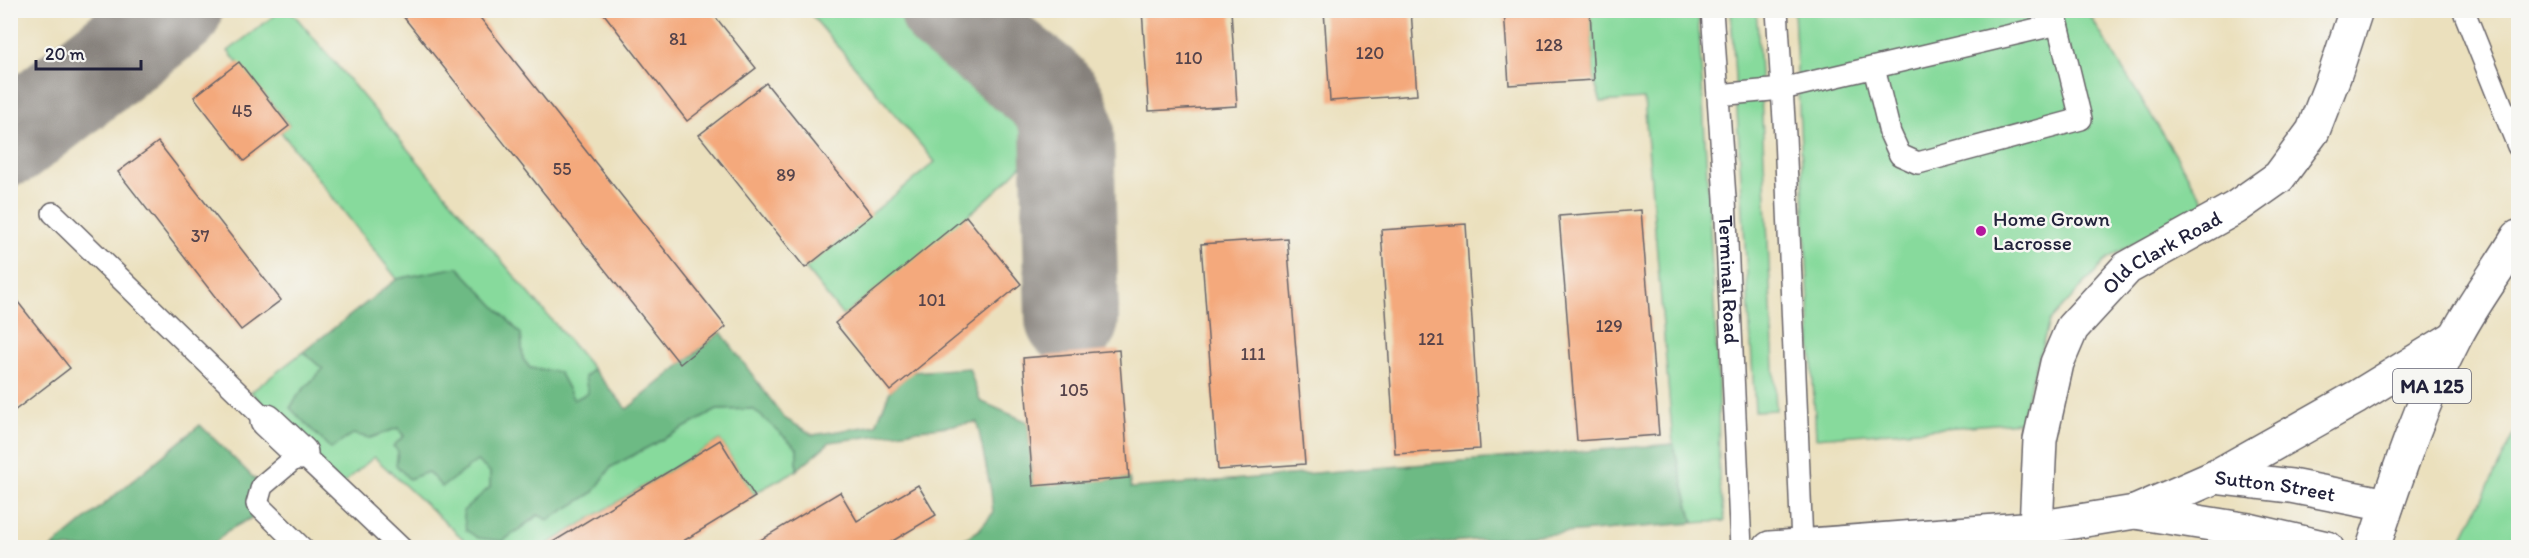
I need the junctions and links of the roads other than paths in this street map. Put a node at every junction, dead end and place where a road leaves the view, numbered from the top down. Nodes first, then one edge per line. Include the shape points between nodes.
1 (1712, 10) edge
2 (1777, 10) edge
3 (2356, 10) edge
4 (2466, 10) edge
5 (1874, 68) junction
6 (1782, 89) junction
7 (1718, 95) junction
8 (2518, 146) edge
9 (52, 213) dead end
10 (2518, 237) edge
11 (2455, 337) junction
12 (267, 421) joint
13 (301, 453) junction
14 (2215, 477) junction
15 (2387, 506) junction
16 (2134, 512) junction
17 (2036, 538) edge
18 (1802, 544) junction
19 (302, 548) edge
20 (401, 548) edge
21 (1740, 548) edge
22 (1770, 548) edge
23 (2213, 548) edge
24 (2327, 548) edge
25 (2373, 548) edge

1 - 7 lane, Terminal Road
2 - 6 lane
3 - 17 main road, Old Clark Road via 2313,130 2279,177 2235,208 2127,268 2073,328 2056,363 2040,440
4 - 8 lane
5 - 5 lane via 2058,24 2081,119 1918,163 1900,155 1890,133
5 - 6 lane
6 - 7 lane
6 - 18 lane
7 - 21 lane, Terminal Road
9 - 12 lane
10 - 11 main road, MA 125
11 - 14 main road
11 - 15 main road, MA 125 via 2414,427
12 - 13 main road
13 - 19 lane via 262,486 257,504
13 - 20 lane
14 - 15 main road, Sutton Street via 2291,486
14 - 16 main road, Sutton Street
15 - 25 main road, MA 125
16 - 17 main road, Sutton Street
16 - 23 main road
16 - 24 main road, Sutton Street via 2249,530
17 - 18 main road, Sutton Street
18 - 22 main road, Sutton Street

